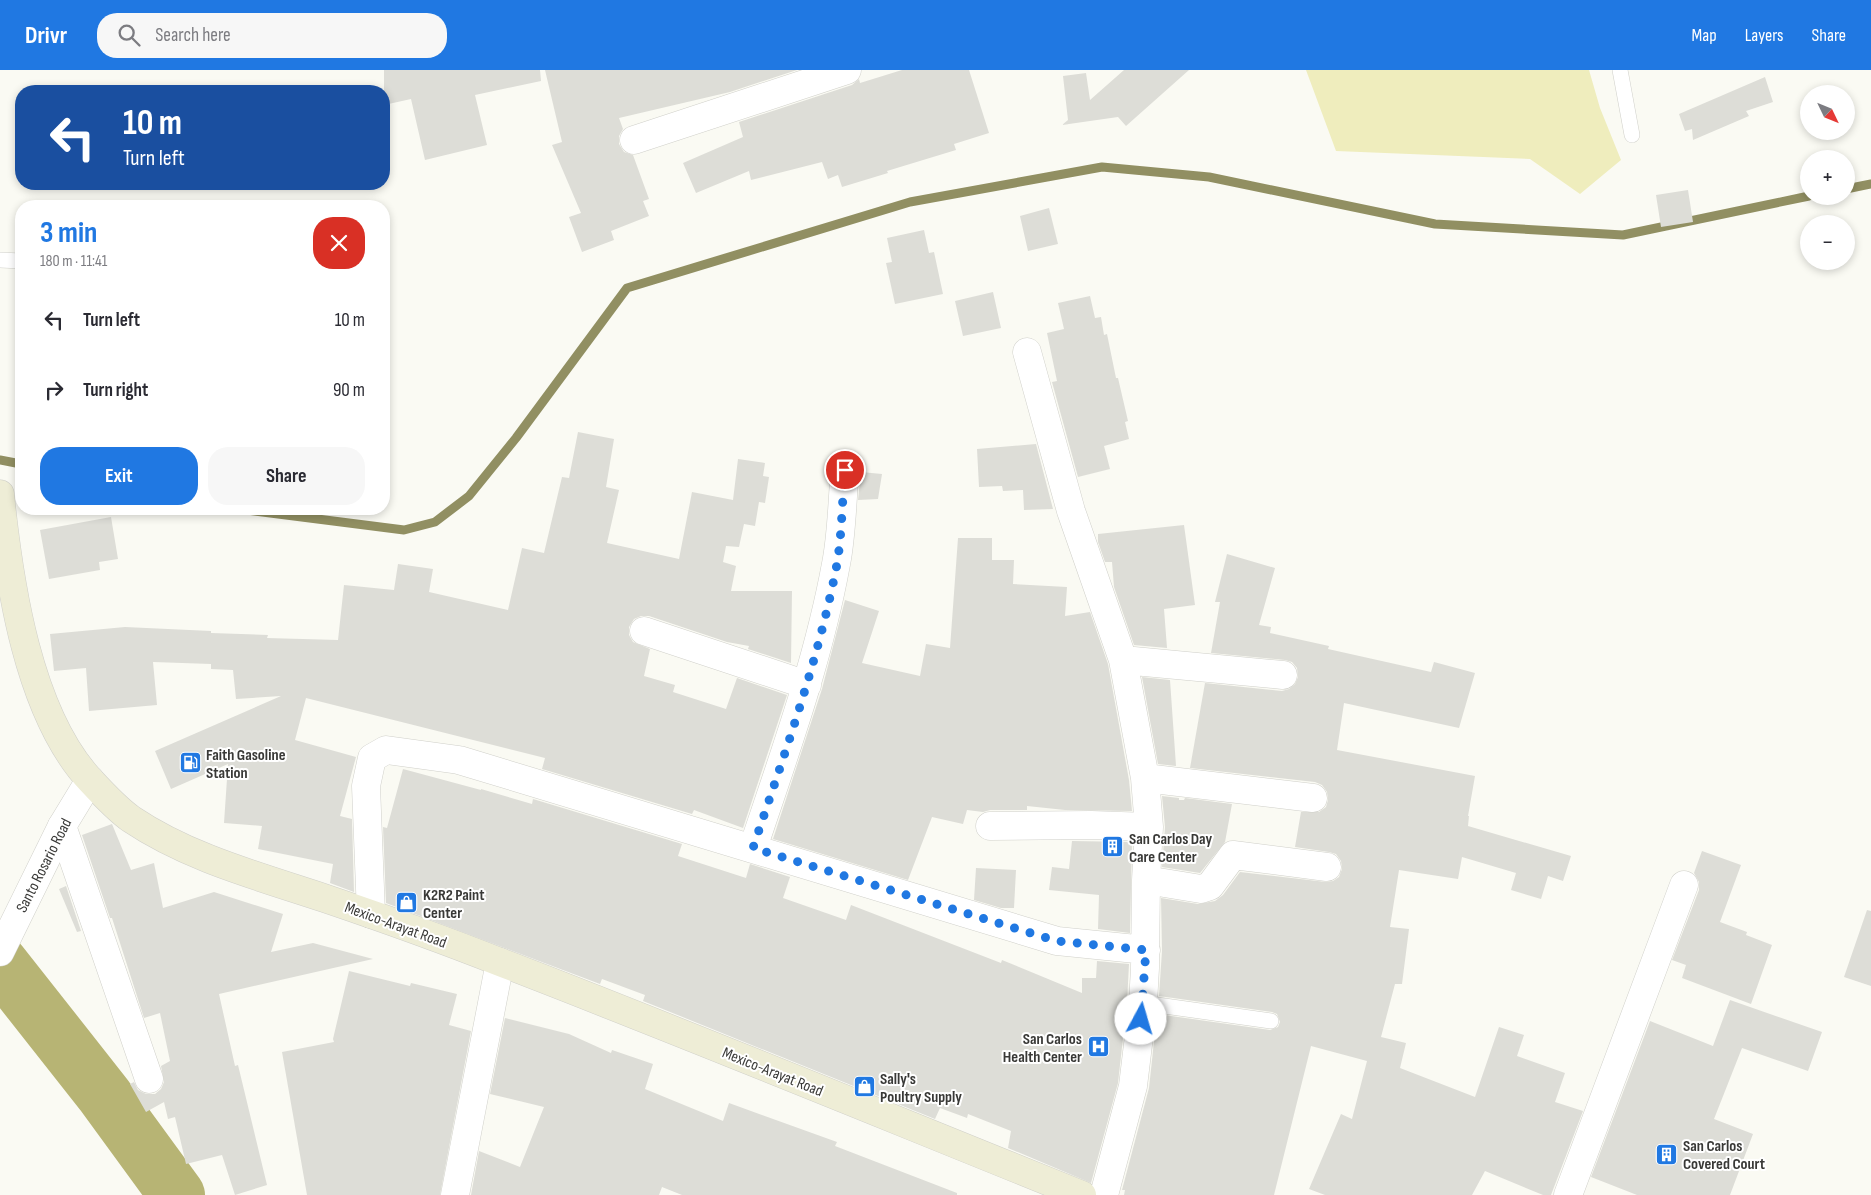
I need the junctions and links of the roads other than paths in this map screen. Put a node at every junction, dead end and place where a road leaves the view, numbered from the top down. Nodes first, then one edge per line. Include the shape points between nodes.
1 (847, 70) edge
2 (1620, 70) edge
3 (1632, 135) dead end
4 (634, 140) dead end
5 (0, 260) edge
6 (15, 260) edge
7 (1027, 352) dead end
8 (845, 470) dead end
9 (0, 498) edge
10 (644, 631) dead end
11 (1123, 660) junction
12 (1283, 676) dead end
13 (808, 684) junction
14 (1145, 778) junction
15 (90, 780) junction
16 (1313, 798) dead end
17 (62, 826) junction
18 (990, 826) dead end
19 (1149, 827) junction
20 (753, 848) junction
21 (1327, 867) dead end
22 (1146, 880) junction
23 (1684, 885) dead end
24 (371, 914) junction
25 (1146, 950) junction
26 (0, 952) edge
27 (500, 962) junction
28 (1143, 1003) junction
29 (1271, 1021) dead end
30 (150, 1079) dead end
31 (455, 1195) edge
32 (1082, 1195) edge
33 (1104, 1195) edge
34 (1568, 1195) edge

1 - 4 street
2 - 3 lane
5 - 6 lane
7 - 11 street via 1071,511
8 - 13 street via 837,563
9 - 15 main road, Mexico-Arayat Road via 19,625 40,693 57,733
10 - 13 street
11 - 12 street
11 - 14 street
13 - 20 street
14 - 16 street
14 - 19 street
15 - 17 street, Santo Rosario Road
15 - 24 main road, Mexico-Arayat Road via 129,818 192,853
17 - 26 street, Santo Rosario Road
17 - 30 street
18 - 19 street
19 - 22 street
20 - 24 street via 460,760 386,750 372,758 366,786
20 - 25 street via 1057,941
21 - 22 street via 1232,855 1210,886 1201,889
22 - 25 street
23 - 34 street
24 - 27 main road, Mexico-Arayat Road
25 - 28 street
27 - 31 street
27 - 32 main road, Mexico-Arayat Road
28 - 29 lane
28 - 33 street via 1133,1086

